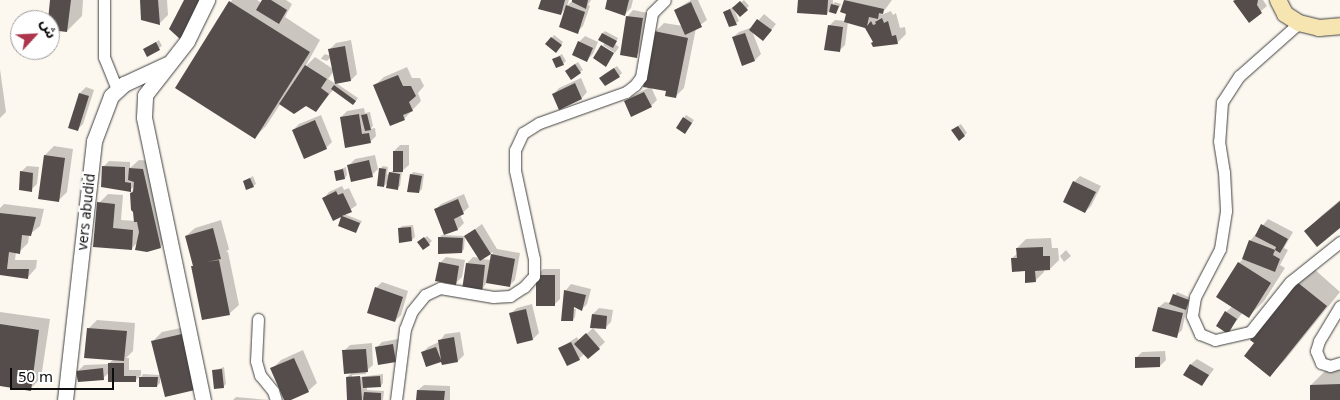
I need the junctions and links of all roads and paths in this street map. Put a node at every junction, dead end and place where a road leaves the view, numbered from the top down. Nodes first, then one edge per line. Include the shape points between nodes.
1 (104, 0) edge
2 (207, 0) edge
3 (665, 0) edge
4 (1278, 0) edge
5 (1299, 24) junction
6 (1340, 26) edge
7 (171, 63) junction
8 (117, 90) junction
9 (1340, 242) edge
10 (1340, 306) edge
11 (258, 319) dead end
12 (1340, 363) edge
13 (65, 400) edge
14 (203, 400) edge
15 (276, 400) edge
16 (396, 400) edge

1 - 8 street via 104,57
2 - 7 street via 187,41
3 - 16 street via 652,13 642,77 635,85 626,92 539,123 523,133 514,150 515,170 534,260 534,276 510,296 493,297 440,288 425,295 412,311 405,329
4 - 5 main road via 1285,14
5 - 6 main road via 1318,28
5 - 9 street via 1239,76 1222,102 1219,141 1226,211 1220,249 1195,297 1192,316 1200,334 1215,340 1250,332 1290,282
7 - 8 street
7 - 14 street via 145,95 144,117
8 - 13 street, vers abudid via 111,96 94,141
10 - 12 street via 1316,351 1320,363 1330,366
11 - 15 street via 256,360 260,375

